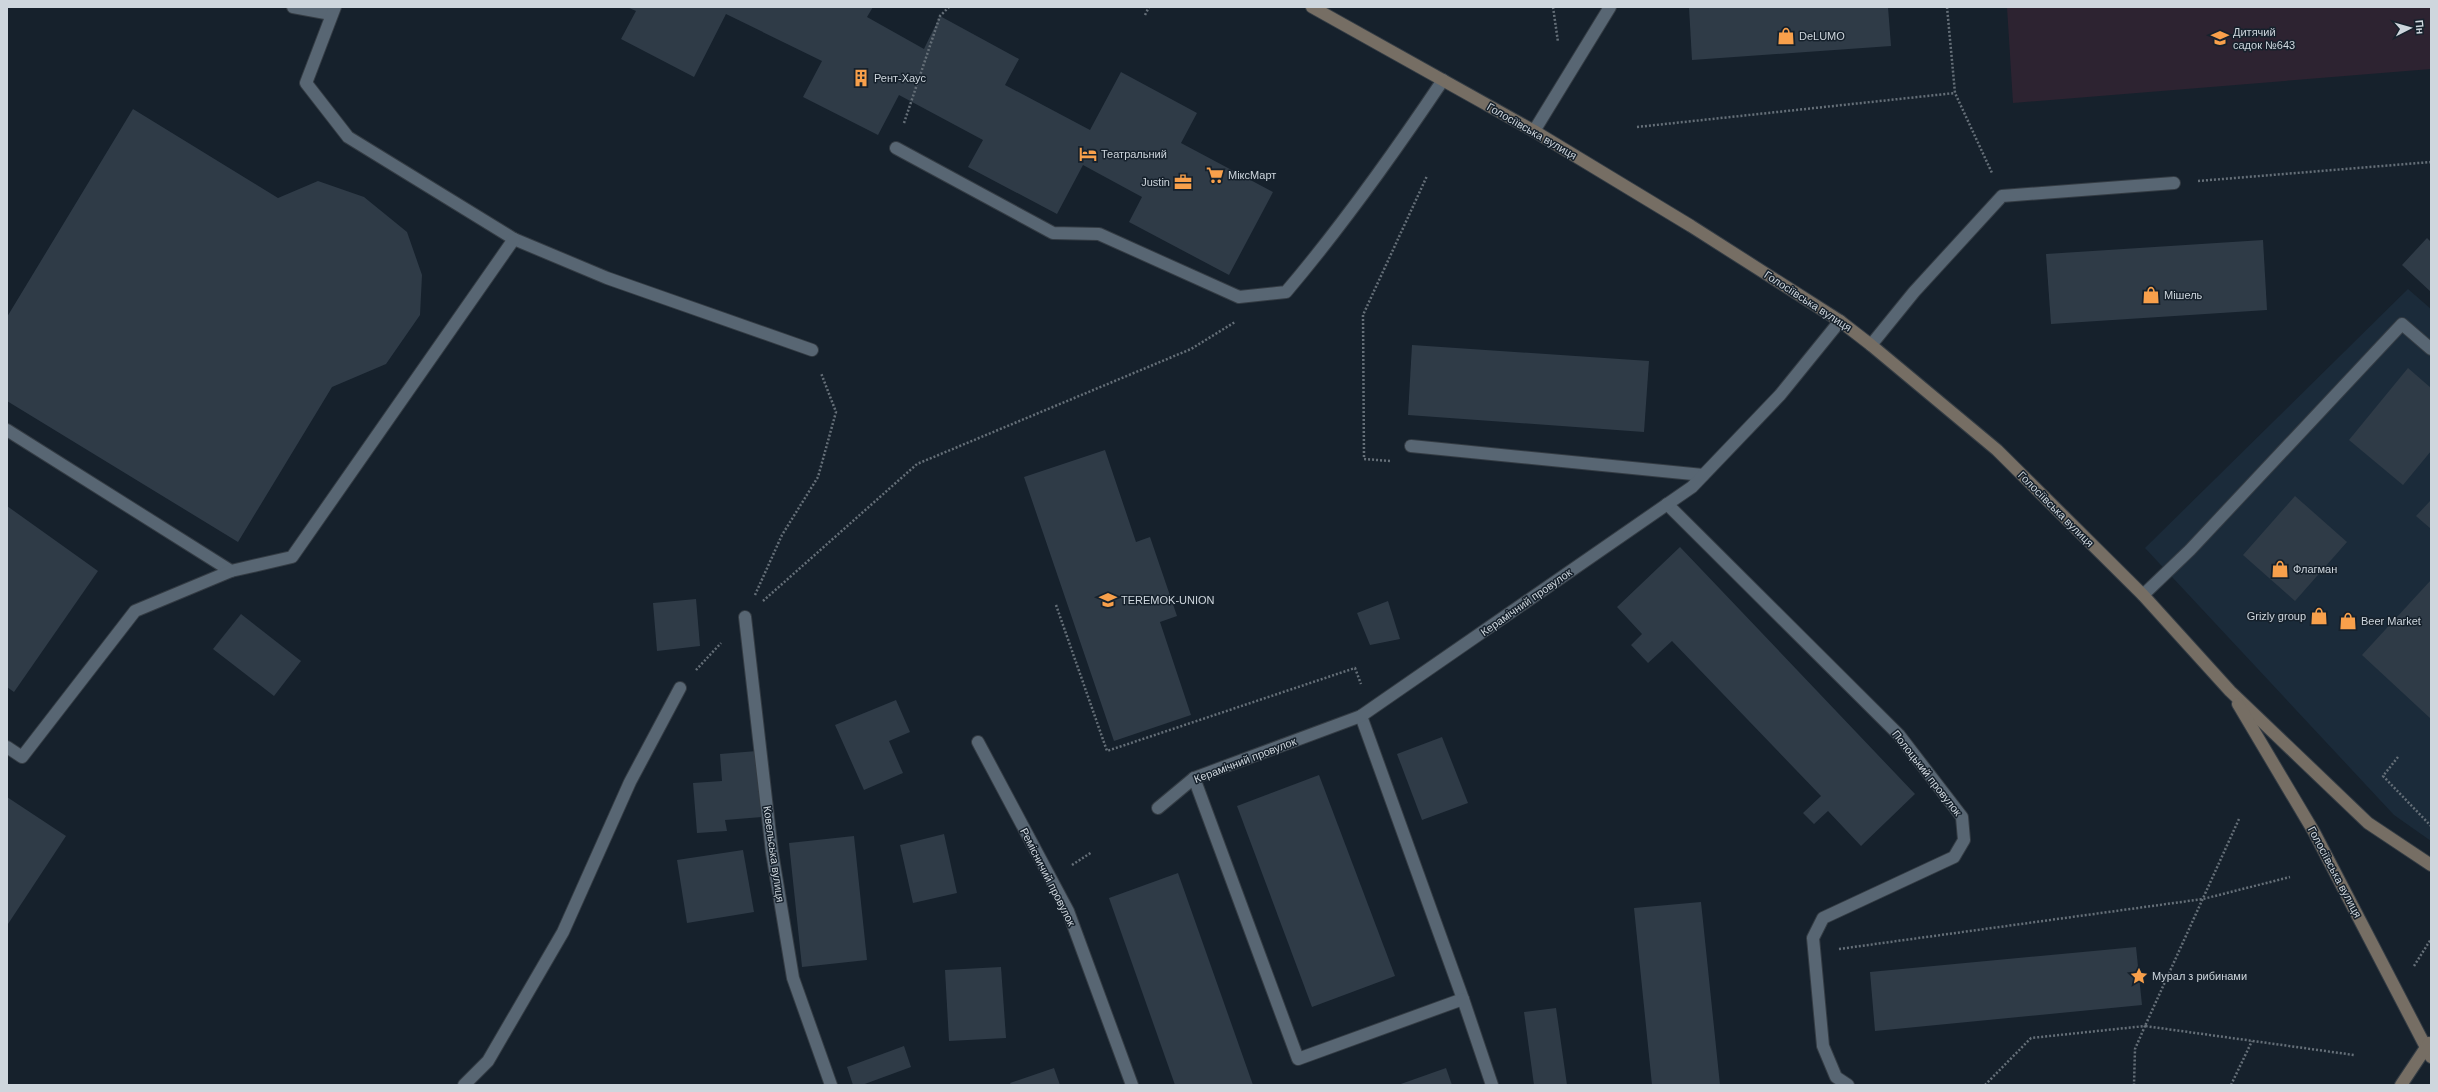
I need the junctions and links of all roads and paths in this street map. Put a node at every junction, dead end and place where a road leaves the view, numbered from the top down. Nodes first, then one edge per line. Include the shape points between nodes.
1 (293, 7) edge
2 (949, 7) edge
3 (1149, 7) edge
4 (1312, 7) edge
5 (1610, 7) edge
6 (1947, 7) edge
7 (333, 10) edge
8 (1145, 15) dead end
9 (1443, 80) junction
10 (1955, 93) junction
11 (1637, 127) dead end
12 (1534, 131) junction
13 (896, 148) joint
14 (2431, 162) edge
15 (1427, 176) dead end
16 (2174, 183) joint
17 (2002, 196) junction
18 (514, 238) junction
19 (1238, 320) dead end
20 (1840, 320) junction
21 (1871, 344) junction
22 (2431, 349) edge
23 (812, 350) joint
24 (7, 430) edge
25 (1411, 446) dead end
26 (1393, 462) dead end
27 (1703, 475) junction
28 (1667, 504) junction
29 (231, 571) junction
30 (2143, 596) junction
31 (1056, 605) dead end
32 (745, 617) junction
33 (680, 688) joint
34 (2230, 691) junction
35 (1372, 709) junction
36 (1361, 716) junction
37 (978, 742) dead end
38 (7, 746) edge
39 (2398, 757) dead end
40 (1194, 778) junction
41 (1158, 808) dead end
42 (2240, 819) dead end
43 (2431, 826) edge
44 (2431, 865) edge
45 (2290, 877) dead end
46 (2203, 899) junction
47 (2431, 939) edge
48 (1814, 952) junction
49 (2411, 971) dead end
50 (1462, 999) junction
51 (2145, 1026) junction
52 (2252, 1041) junction
53 (2429, 1048) edge
54 (2354, 1055) dead end
55 (464, 1085) edge
56 (831, 1085) edge
57 (1132, 1085) edge
58 (1492, 1085) edge
59 (1848, 1085) edge
60 (1985, 1085) edge
61 (2134, 1085) edge
62 (2231, 1085) edge
63 (2401, 1085) edge

1 - 7 street
2 - 13 path via 940,16
3 - 8 path
4 - 9 main road, Голосіївська вулиця
5 - 12 street
6 - 10 path
7 - 18 street via 306,83 348,137
9 - 12 main road, Голосіївська вулиця
9 - 13 street via 1388,162 1325,246 1286,292 1239,297 1099,234 1053,233
10 - 11 path
10 - 17 path
12 - 20 main road, Голосіївська вулиця
14 - 16 path
15 - 26 path via 1362,315 1364,459
16 - 17 street
17 - 21 street via 1914,292
18 - 23 street via 607,278
18 - 29 street via 292,557
19 - 32 path via 1191,349 917,464
20 - 21 main road, Голосіївська вулиця
20 - 27 street, Керамічний провулок via 1780,396
21 - 30 main road, Голосіївська вулиця via 1997,450
22 - 30 street via 2402,324 2190,550
23 - 32 path via 836,412 818,477 782,535
24 - 29 street
25 - 27 street
27 - 28 street, Керамічний провулок via 1692,487
28 - 35 street, Керамічний провулок
28 - 48 street, Полоцький провулок via 1899,735 1962,817 1964,840 1954,857 1823,918 1813,938
29 - 38 street via 135,611 22,757
30 - 34 main road, Голосіївська вулиця
31 - 35 path via 1107,751 1355,668
32 - 33 path
32 - 56 street, Ковельська вулиця via 772,852 793,978
33 - 55 street via 630,782 563,932 488,1061
34 - 44 main road, Голосіївська вулиця via 2368,823
34 - 53 main road, Голосіївська вулиця via 2314,832
35 - 36 street, Керамічний провулок
36 - 40 street, Керамічний провулок
36 - 50 street
37 - 57 street, Ремісничий провулок via 1068,911
39 - 43 path via 2383,776
40 - 41 street, Керамічний провулок
40 - 50 street via 1298,1059
42 - 46 path
45 - 46 path
46 - 48 path
46 - 51 path
47 - 49 path
48 - 59 street, Полоцький провулок via 1823,1046 1836,1078
50 - 58 street
51 - 52 path
51 - 60 path via 2031,1038
51 - 61 path via 2135,1049
52 - 54 path
52 - 62 path
53 - 63 main road

